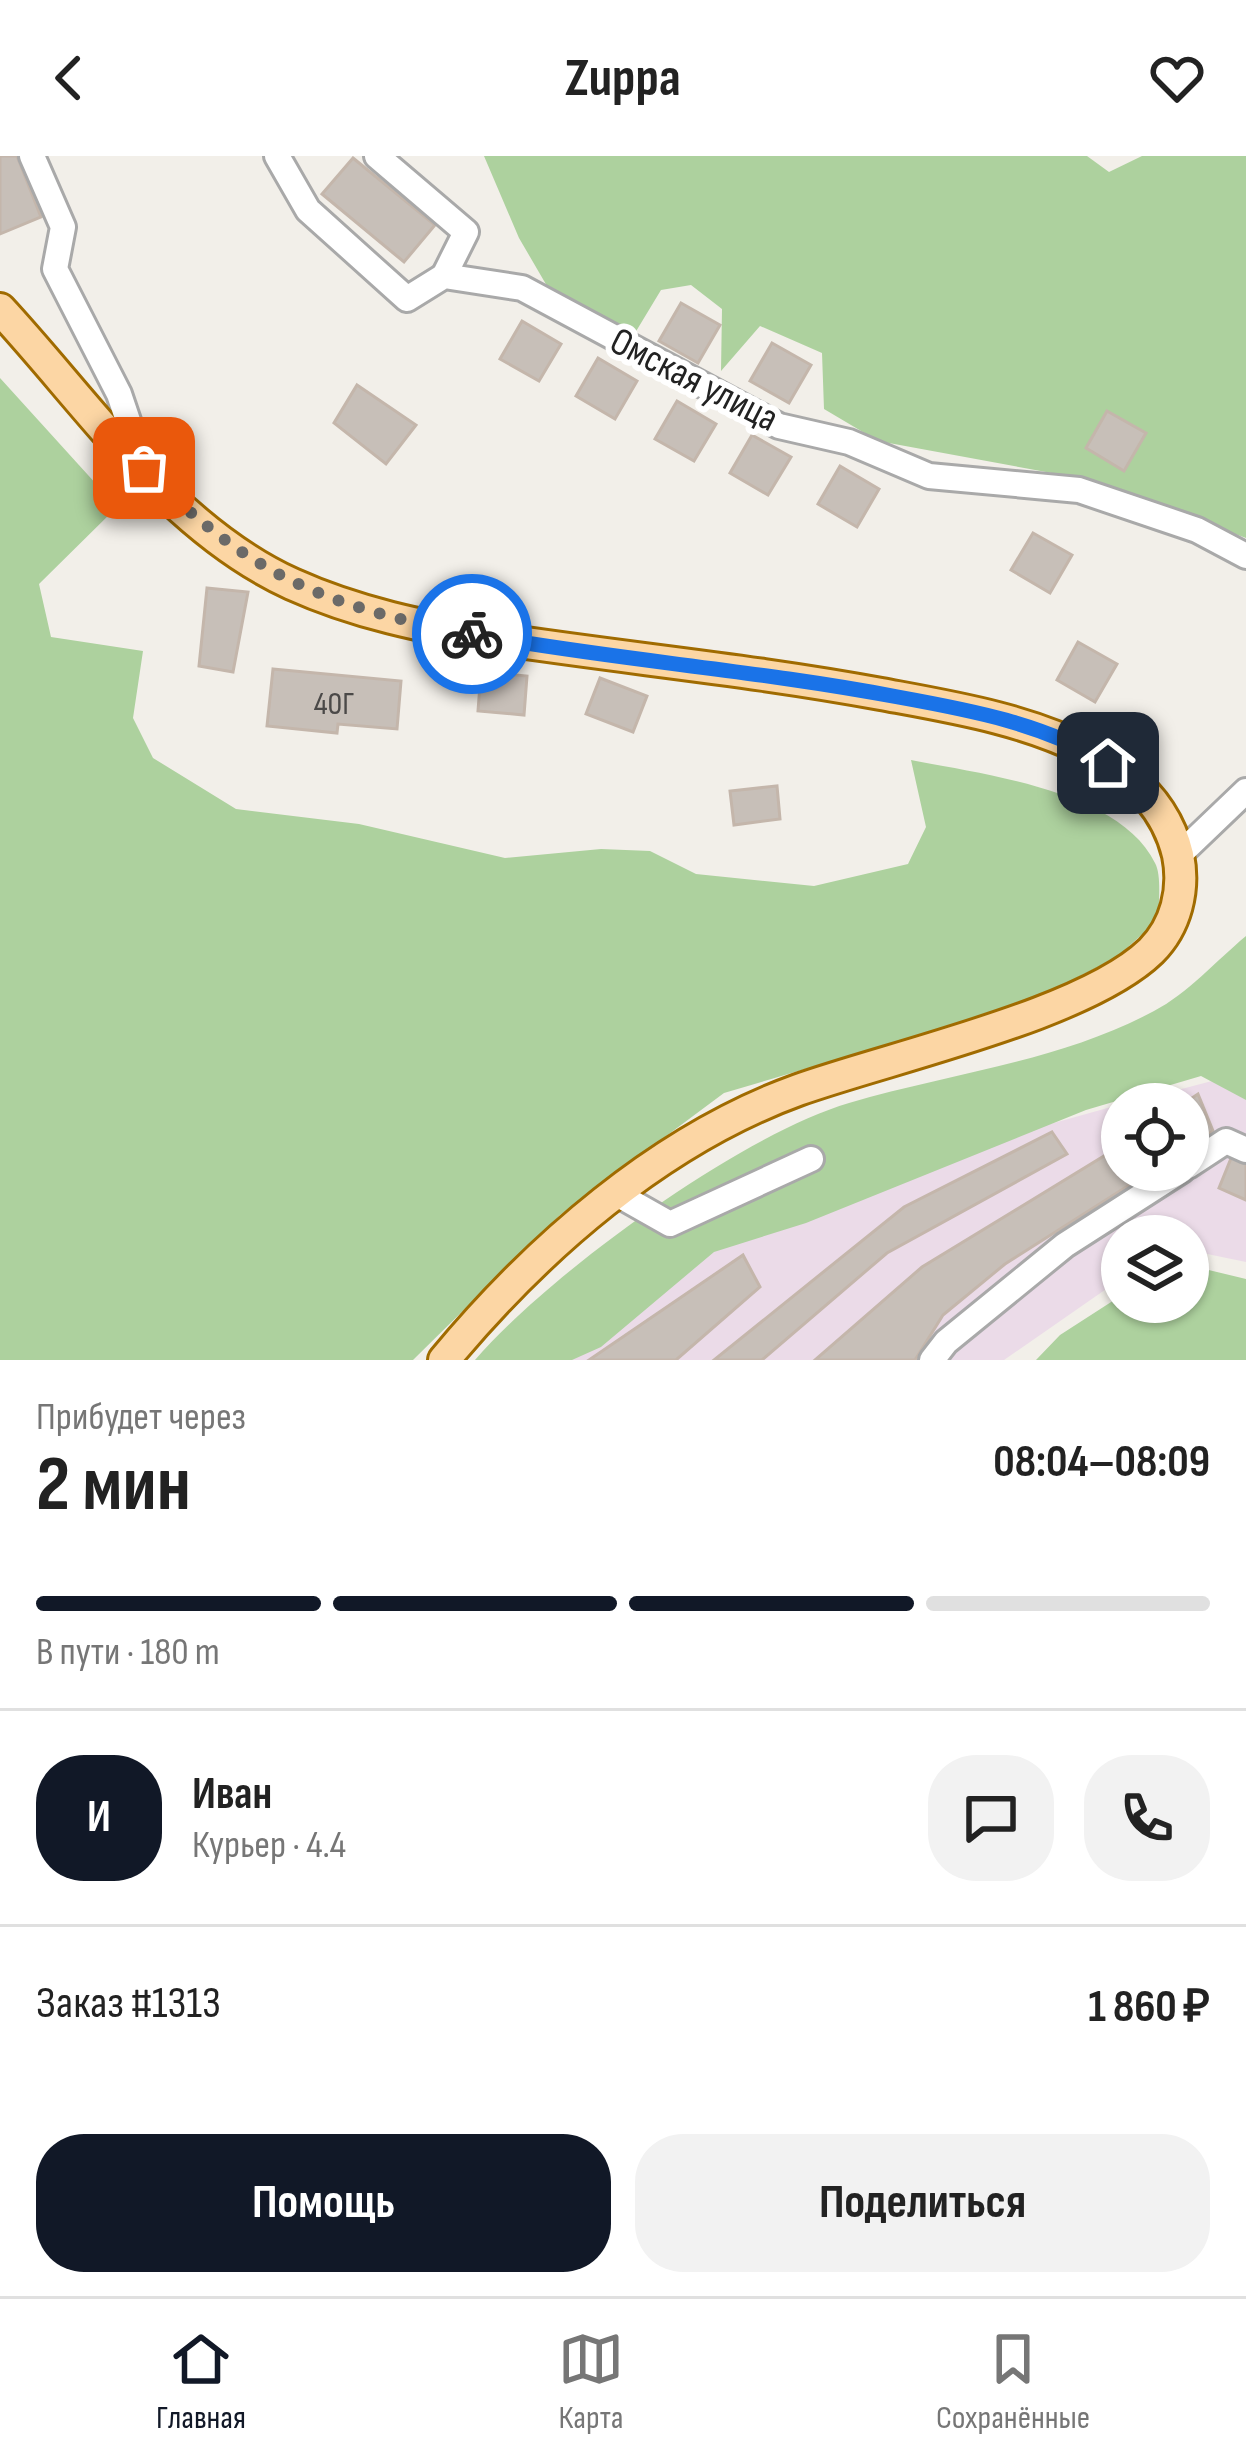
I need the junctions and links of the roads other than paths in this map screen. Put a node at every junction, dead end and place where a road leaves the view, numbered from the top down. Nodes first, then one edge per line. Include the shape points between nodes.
1 (32, 156) edge
2 (377, 156) edge
3 (282, 158) edge
4 (444, 276) junction
5 (0, 309) edge
6 (144, 468) junction
7 (1246, 556) edge
8 (1246, 791) edge
9 (1179, 860) junction
10 (1246, 1150) edge
11 (1209, 1152) edge
12 (811, 1159) dead end
13 (1149, 1191) edge
14 (617, 1194) junction
15 (444, 1360) edge
16 (932, 1360) edge

1 - 6 street via 64,227 55,269 119,394
2 - 4 street via 466,232
3 - 4 street, Омская улица via 308,210 407,299
4 - 7 street, Омская улица via 522,288 779,426 849,442 928,476 1078,490
5 - 6 main road
6 - 9 main road via 212,533 268,572 366,611 488,637 798,678 1046,733 1138,786 1159,808
8 - 9 street
9 - 14 main road via 1169,927 1118,976 759,1105
10 - 11 street via 1226,1141
12 - 14 street via 670,1224
13 - 16 street via 1065,1245
14 - 15 main road

